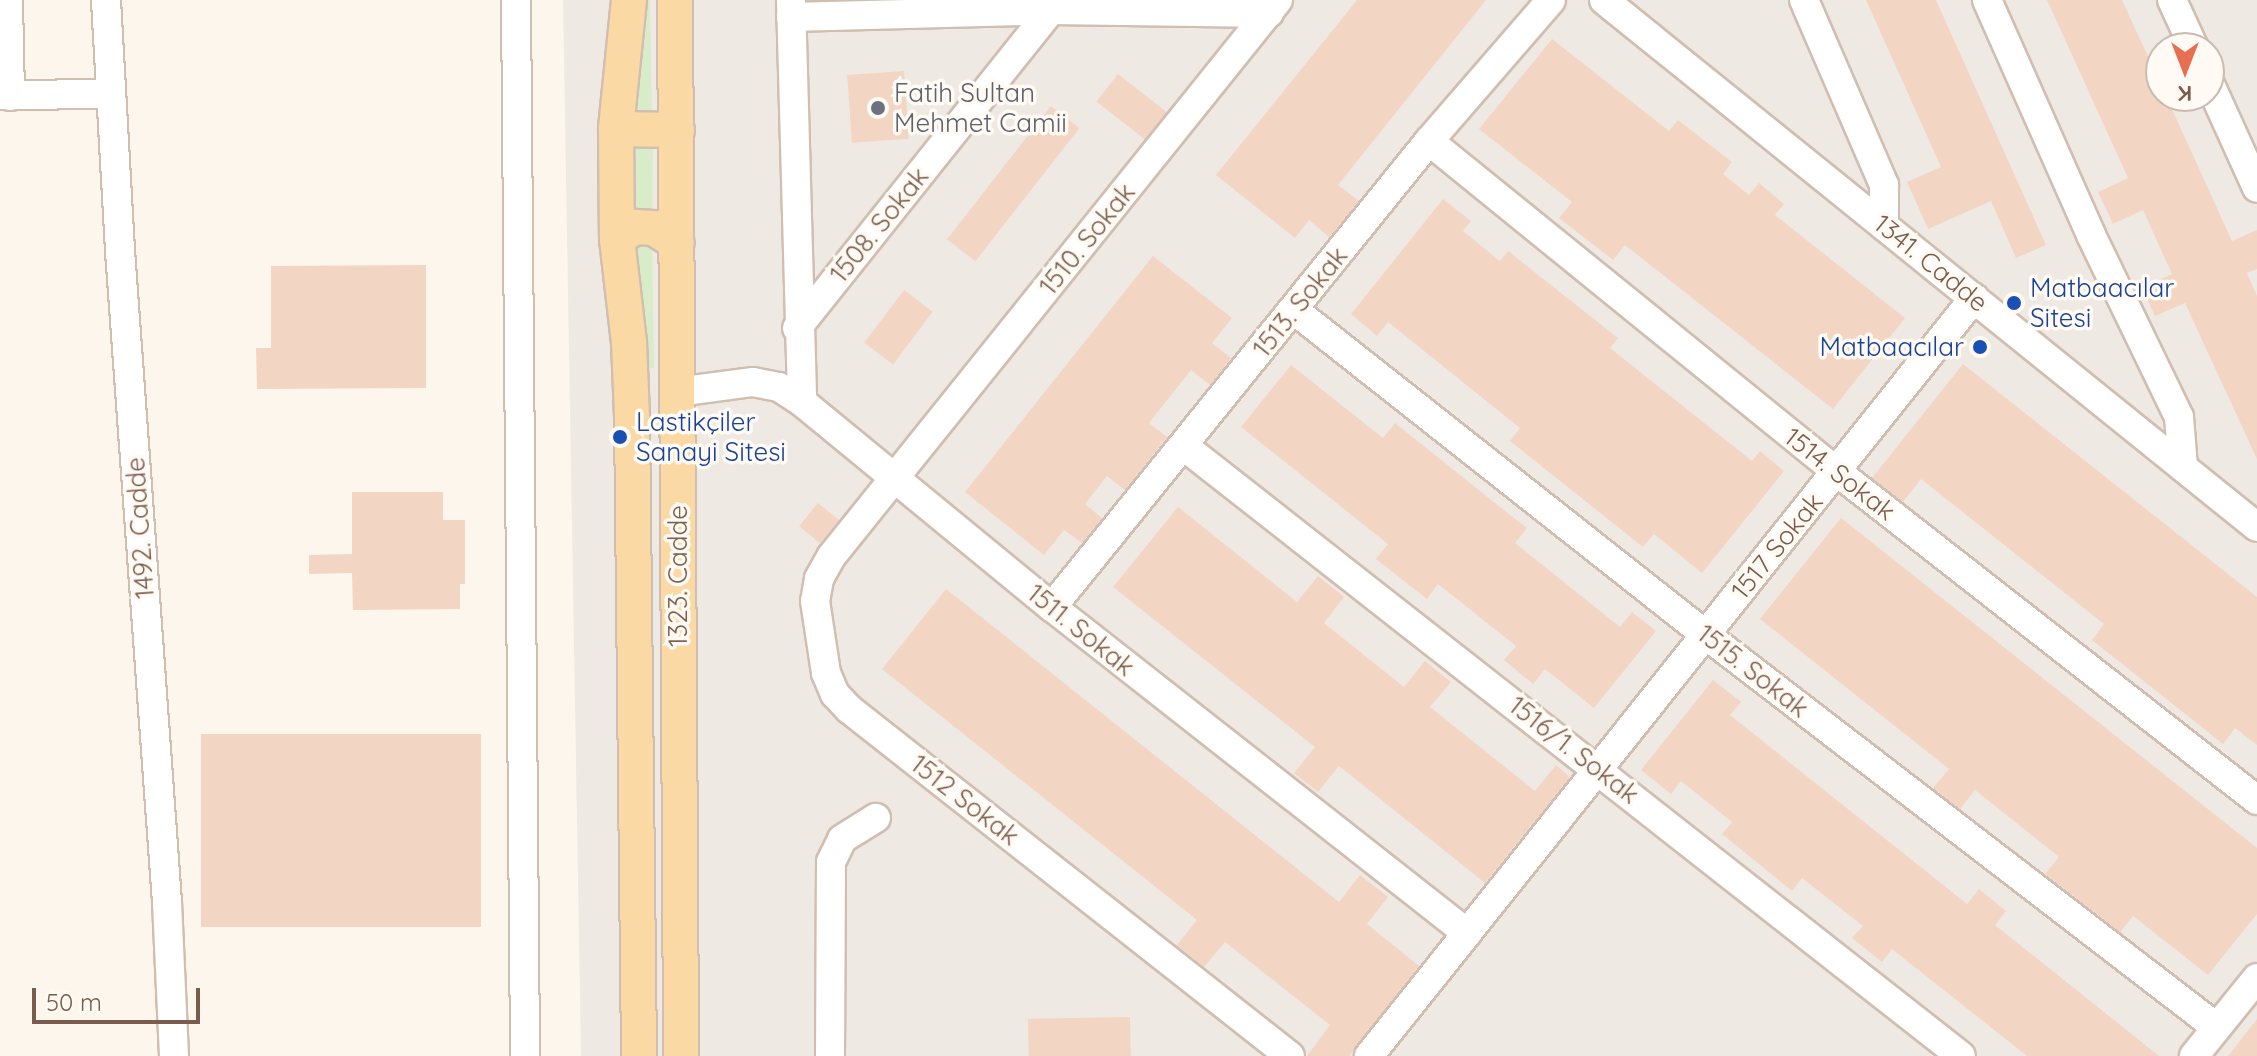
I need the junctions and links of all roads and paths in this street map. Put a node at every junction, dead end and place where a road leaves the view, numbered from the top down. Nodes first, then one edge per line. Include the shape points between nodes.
1 (8, 0) edge
2 (106, 0) edge
3 (516, 0) edge
4 (629, 0) edge
5 (675, 0) edge
6 (1551, 0) edge
7 (1604, 0) edge
8 (1804, 0) edge
9 (1987, 0) edge
10 (2172, 0) edge
11 (1273, 6) edge
12 (791, 8) edge
13 (1051, 10) junction
14 (2187, 32) edge
15 (111, 94) junction
16 (5, 95) edge
17 (2223, 112) edge
18 (616, 129) junction
19 (677, 130) junction
20 (1429, 141) junction
21 (2257, 188) edge
22 (1884, 226) junction
23 (617, 239) junction
24 (677, 243) junction
25 (1974, 298) junction
26 (1294, 310) junction
27 (797, 328) junction
28 (631, 392) junction
29 (677, 392) junction
30 (802, 402) junction
31 (1185, 447) junction
32 (2183, 467) junction
33 (1836, 471) junction
34 (896, 478) junction
35 (2257, 527) edge
36 (1052, 607) junction
37 (1706, 635) junction
38 (1599, 768) junction
39 (2257, 800) edge
40 (876, 818) dead end
41 (1467, 933) junction
42 (2257, 978) edge
43 (2216, 1027) junction
44 (174, 1056) edge
45 (525, 1056) edge
46 (639, 1056) edge
47 (681, 1056) edge
48 (830, 1056) edge
49 (1290, 1056) edge
50 (1369, 1056) edge
51 (1961, 1056) edge
52 (2194, 1056) edge

1 - 16 street
2 - 15 street, 1492. Cadde
3 - 45 street
4 - 18 main road
5 - 19 main road, 1323. Cadde
6 - 20 street, 1513. Sokak
7 - 22 street, 1341. Cadde
8 - 22 street via 1884,185
9 - 32 street via 2179,417
10 - 14 street
11 - 13 street
11 - 34 street, 1510. Sokak
12 - 13 street
12 - 27 street
13 - 27 street, 1508. Sokak
15 - 16 street
15 - 44 street, 1492. Cadde
17 - 21 street
18 - 19 main road
18 - 23 main road
19 - 24 main road, 1323. Cadde
20 - 26 street, 1513. Sokak
20 - 33 street, 1514. Sokak
22 - 25 street, 1341. Cadde
23 - 24 main road via 635,227 654,228
23 - 28 main road
24 - 29 main road, 1323. Cadde
25 - 32 street, 1341. Cadde
25 - 33 street, 1517 Sokak
26 - 31 street, 1513. Sokak
26 - 37 street, 1515. Sokak
27 - 30 street
28 - 29 main road
28 - 46 main road
29 - 30 street, 1511. Sokak via 753,382 779,387
29 - 47 main road, 1323. Cadde
30 - 34 street, 1511. Sokak
31 - 36 street, 1513. Sokak
31 - 38 street, 1516/1. Sokak
32 - 35 street, 1341. Cadde
33 - 37 street, 1517 Sokak
33 - 39 street, 1514. Sokak
34 - 36 street, 1511. Sokak
34 - 49 street, 1512 Sokak via 819,579 819,632 835,694
36 - 41 street, 1511. Sokak
37 - 38 street, 1517 Sokak
37 - 43 street, 1515. Sokak
38 - 41 street, 1517 Sokak
38 - 51 street, 1516/1. Sokak
40 - 48 street via 842,839 831,862
41 - 50 street, 1517 Sokak
42 - 43 street
43 - 52 street

